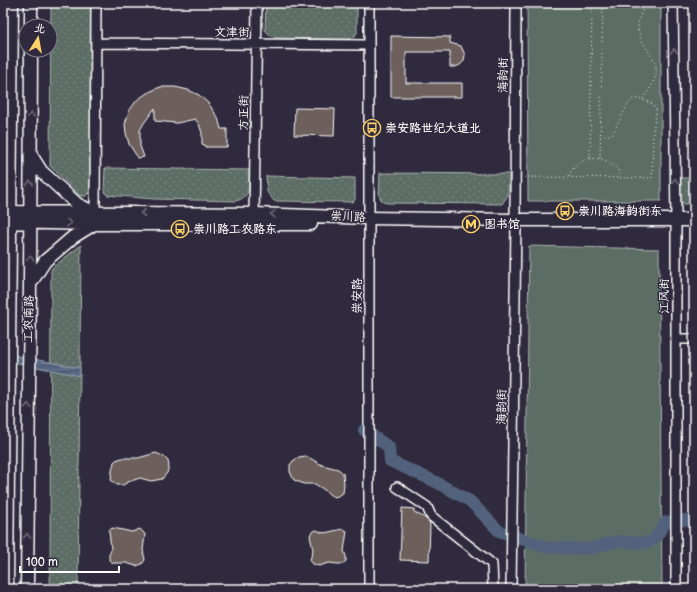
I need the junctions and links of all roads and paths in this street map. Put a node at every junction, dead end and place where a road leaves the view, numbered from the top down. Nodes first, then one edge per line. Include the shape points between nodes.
1 (12, 3) edge
2 (31, 3) edge
3 (96, 3) edge
4 (257, 3) edge
5 (369, 3) edge
6 (516, 3) edge
7 (592, 3) edge
8 (603, 3) edge
9 (646, 3) edge
10 (673, 3) edge
11 (31, 18) edge
12 (96, 43) junction
13 (257, 44) junction
14 (369, 45) junction
15 (31, 58) edge
16 (643, 99) junction
17 (601, 135) junction
18 (31, 154) junction
19 (590, 158) junction
20 (600, 158) junction
21 (7, 160) edge
22 (524, 177) dead end
23 (568, 177) junction
24 (621, 177) junction
25 (7, 217) edge
26 (30, 217) junction
27 (94, 218) junction
28 (254, 219) junction
29 (694, 220) edge
30 (369, 221) junction
31 (515, 223) junction
32 (676, 224) junction
33 (694, 228) edge
34 (3, 271) edge
35 (10, 282) junction
36 (30, 284) junction
37 (676, 339) junction
38 (694, 339) edge
39 (397, 487) dead end
40 (7, 589) edge
41 (27, 589) edge
42 (369, 589) edge
43 (493, 589) edge
44 (511, 589) edge
45 (676, 589) edge

1 - 21 main road, 工农南路
2 - 11 main road
3 - 12 street
4 - 13 street, 方正街
5 - 14 street, 崇安路
6 - 31 street, 海韵街
7 - 19 path
8 - 17 path
9 - 16 path via 638,26 643,44 655,64 656,73
32 -> 10 street, 江风街
12 - 13 street, 文津街
12 - 27 street
13 - 14 street, 文津街
13 - 28 street, 方正街
14 - 30 street, 崇安路
18 -> 15 main road, 工农南路
16 - 17 path via 633,99 612,132 609,135
16 - 24 path via 656,109 652,178
17 - 20 path
26 -> 18 main road, 工农南路
18 - 27 main road via 41,171
19 - 20 path
19 - 23 path via 574,168
20 - 24 path via 617,168
21 - 25 main road, 工农南路
22 - 23 path
23 - 24 path
25 - 26 main road, 崇川路
25 - 35 main road, 工农南路
26 - 27 main road, 崇川路
36 -> 26 main road, 工农南路
27 - 28 main road, 崇川路
27 - 36 main road via 45,261
28 - 30 main road, 崇川路
29 - 32 main road, 崇川路
30 - 31 main road, 崇川路
30 - 42 street, 崇安路
31 - 32 main road, 崇川路
31 - 44 street, 海韵街
32 - 33 main road, 崇川路
32 - 37 street, 江风街
34 - 35 main road
35 - 40 main road, 工农南路
41 -> 36 main road, 工农南路
37 - 38 street
37 - 45 street, 江风街
39 - 43 street via 427,506 431,516 492,564

